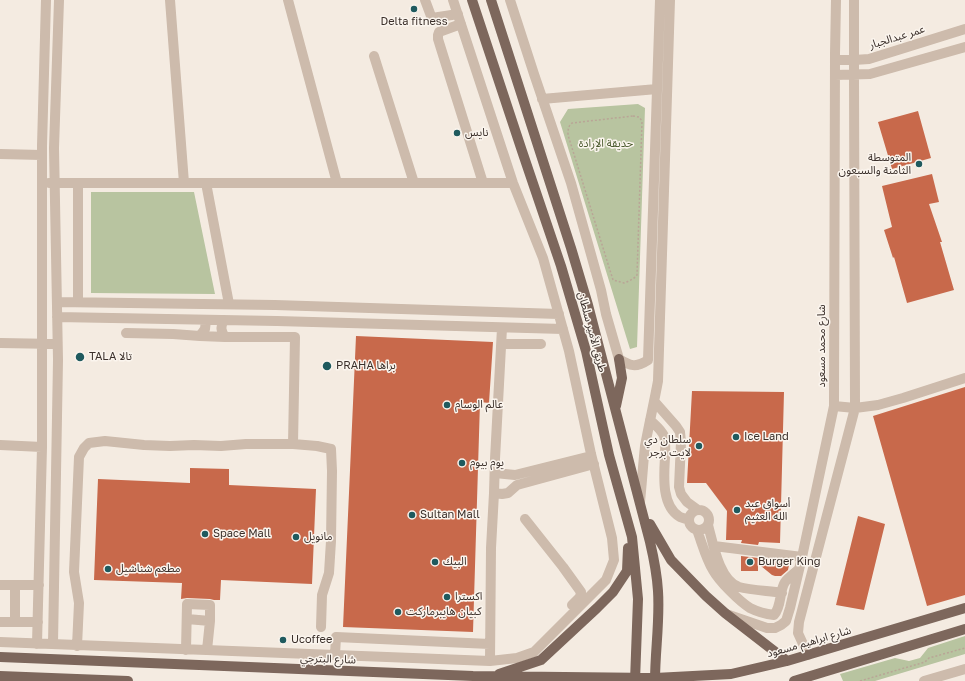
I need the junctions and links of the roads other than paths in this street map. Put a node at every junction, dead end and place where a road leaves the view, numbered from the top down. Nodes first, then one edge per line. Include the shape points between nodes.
1 (46, 0) edge
2 (59, 0) edge
3 (170, 0) edge
4 (288, 0) edge
5 (425, 0) edge
6 (454, 0) edge
7 (472, 0) edge
8 (491, 0) edge
9 (510, 0) edge
10 (660, 0) edge
11 (670, 0) edge
12 (836, 0) edge
13 (854, 0) edge
14 (458, 14) junction
15 (461, 24) junction
16 (965, 29) edge
17 (965, 47) edge
18 (374, 56) dead end
19 (835, 60) junction
20 (854, 60) junction
21 (835, 75) junction
22 (854, 75) junction
23 (657, 89) junction
24 (542, 99) junction
25 (538, 145) junction
26 (522, 151) junction
27 (0, 154) edge
28 (42, 156) junction
29 (42, 183) junction
30 (55, 183) junction
31 (78, 183) junction
32 (184, 183) junction
33 (206, 183) junction
34 (337, 183) junction
35 (414, 183) junction
36 (483, 183) junction
37 (513, 183) junction
38 (57, 302) junction
39 (78, 302) junction
40 (229, 304) junction
41 (559, 314) junction
42 (57, 317) junction
43 (206, 320) junction
44 (224, 320) junction
45 (502, 328) junction
46 (563, 329) junction
47 (126, 333) dead end
48 (200, 336) junction
49 (225, 337) junction
50 (0, 343) edge
51 (42, 344) junction
52 (57, 344) junction
53 (502, 344) junction
54 (542, 344) dead end
55 (619, 359) junction
56 (965, 378) edge
57 (654, 401) junction
58 (834, 406) junction
59 (616, 408) junction
60 (854, 408) junction
61 (650, 420) junction
62 (293, 444) junction
63 (0, 446) edge
64 (42, 447) junction
65 (592, 460) junction
66 (495, 473) junction
67 (494, 493) junction
68 (640, 502) junction
69 (625, 510) junction
70 (698, 510) junction
71 (525, 519) dead end
72 (689, 520) junction
73 (708, 525) junction
74 (696, 530) junction
75 (714, 546) junction
76 (802, 557) junction
77 (799, 569) junction
78 (0, 585) edge
79 (15, 585) junction
80 (39, 585) junction
81 (782, 593) junction
82 (965, 608) edge
83 (725, 613) junction
84 (186, 618) junction
85 (210, 621) junction
86 (0, 622) edge
87 (15, 622) junction
88 (38, 622) junction
89 (321, 627) dead end
90 (965, 629) edge
91 (554, 632) junction
92 (0, 642) edge
93 (37, 644) junction
94 (53, 644) junction
95 (490, 644) junction
96 (78, 646) junction
97 (186, 650) junction
98 (207, 650) junction
99 (274, 653) junction
100 (335, 655) junction
101 (808, 655) junction
102 (0, 657) edge
103 (490, 661) junction
104 (787, 661) junction
105 (274, 668) junction
106 (965, 669) edge
107 (834, 670) junction
108 (0, 676) edge
109 (473, 676) junction
110 (815, 678) edge
111 (635, 679) edge
112 (655, 679) edge
113 (127, 681) edge
114 (794, 681) edge
115 (834, 681) edge
116 (924, 681) edge

1 - 28 street
2 - 30 street
3 - 32 street
4 - 34 street
5 - 14 street via 432,18
6 - 14 street
7 - 26 main road, طريق الأمير سلطان
8 - 25 main road, طريق الأمير سلطان
9 - 24 street
10 - 23 street
11 - 57 street via 658,381
12 - 19 street, شارع محمد مسعود
13 - 20 street
14 - 15 street
15 - 36 street via 440,32 438,39
15 - 37 street
16 - 20 street, عمر عبدالجبار via 868,59
17 - 22 street via 870,74
18 - 35 street
19 - 20 street, عمر عبدالجبار
19 - 21 street, شارع محمد مسعود
20 - 22 street
21 - 22 street
21 - 58 street, شارع محمد مسعود
22 - 60 street
23 - 24 street
23 - 55 street via 648,360 642,364 629,365
24 - 55 street via 571,183
25 - 26 main road
25 - 59 main road, طريق الأمير سلطان via 580,276
26 - 69 main road, طريق الأمير سلطان via 561,266 586,351 609,455
27 - 28 street
28 - 29 street
29 - 30 street
29 - 51 street
30 - 31 street
30 - 38 street
31 - 32 street
31 - 39 street
32 - 33 street
33 - 34 street
33 - 40 street
34 - 35 street
35 - 36 street
36 - 37 street
37 - 41 street via 543,258
38 - 39 street
38 - 42 street
39 - 40 street
40 - 41 street
41 - 46 street
42 - 43 street
42 - 52 street
43 - 44 street
43 - 48 street via 205,329
44 - 45 street
44 - 49 street via 221,324
45 - 46 street
45 - 53 street
46 - 65 street
47 - 48 street
48 - 49 street
49 - 62 street via 295,337
50 - 51 street
51 - 52 street
51 - 64 street
52 - 94 street
53 - 54 street
53 - 66 street
55 - 59 main road via 622,378
56 - 60 street via 878,405
57 - 61 street
57 - 70 street via 680,432 679,486 687,502
58 - 60 street
58 - 76 street, شارع محمد مسعود
59 - 68 main road, طريق الأمير سلطان
60 - 101 street via 798,622 798,633
61 - 68 street
61 - 72 street via 661,430 666,442 664,480 668,501 677,514
62 - 89 street via 331,449 331,541 329,573 322,595
62 - 96 street via 170,446 105,441 89,443 79,457 74,572 80,603
63 - 64 street
64 - 80 street
65 - 66 street via 515,475
65 - 67 street via 517,484 508,494
65 - 91 street via 612,538 614,560 606,580
66 - 67 street
67 - 95 street
68 - 83 main road via 671,560
68 - 112 main road, طريق الأمير سلطان via 658,590
69 - 109 main road via 627,571 613,592 541,660 494,676
69 - 111 main road, طريق الأمير سلطان via 632,537 638,599
70 - 72 street via 690,515
70 - 73 street via 709,516
71 - 91 street via 580,590 580,597 555,622
72 - 74 street via 692,528
73 - 74 street via 705,529
73 - 75 street
74 - 81 street via 716,575 749,607 774,615
75 - 76 street
75 - 81 street via 723,572 734,584 744,588
76 - 77 street, شارع محمد مسعود
77 - 81 street via 786,582
77 - 83 street, شارع محمد مسعود via 786,621 781,626 766,628
78 - 79 street
79 - 80 street
79 - 87 street
80 - 88 street
82 - 101 main road, شارع ابراهيم مسعود
83 - 104 main road
84 - 85 street
84 - 85 street via 186,604 210,604
84 - 97 street
85 - 98 street
86 - 87 street
87 - 88 street
88 - 93 street
90 - 107 main road
91 - 103 street, شارع البترجي via 534,652 517,658
92 - 93 street, شارع البترجي
93 - 94 street, شارع البترجي
94 - 96 street, شارع البترجي
95 - 100 street via 336,637
95 - 103 street
96 - 97 street, شارع البترجي
97 - 98 street, شارع البترجي
98 - 99 street, شارع البترجي
99 - 100 street, شارع البترجي
99 - 105 street
100 - 103 street, شارع البترجي
101 - 104 main road, شارع ابراهيم مسعود
102 - 105 main road, شارع البترجي
104 - 112 main road, شارع ابراهيم مسعود via 731,674
105 - 109 main road, شارع البترجي
106 - 116 street
107 - 110 main road
107 - 115 main road
108 - 113 main road
109 - 111 main road, شارع البترجي
110 - 114 main road
111 - 112 main road, شارع البترجي

